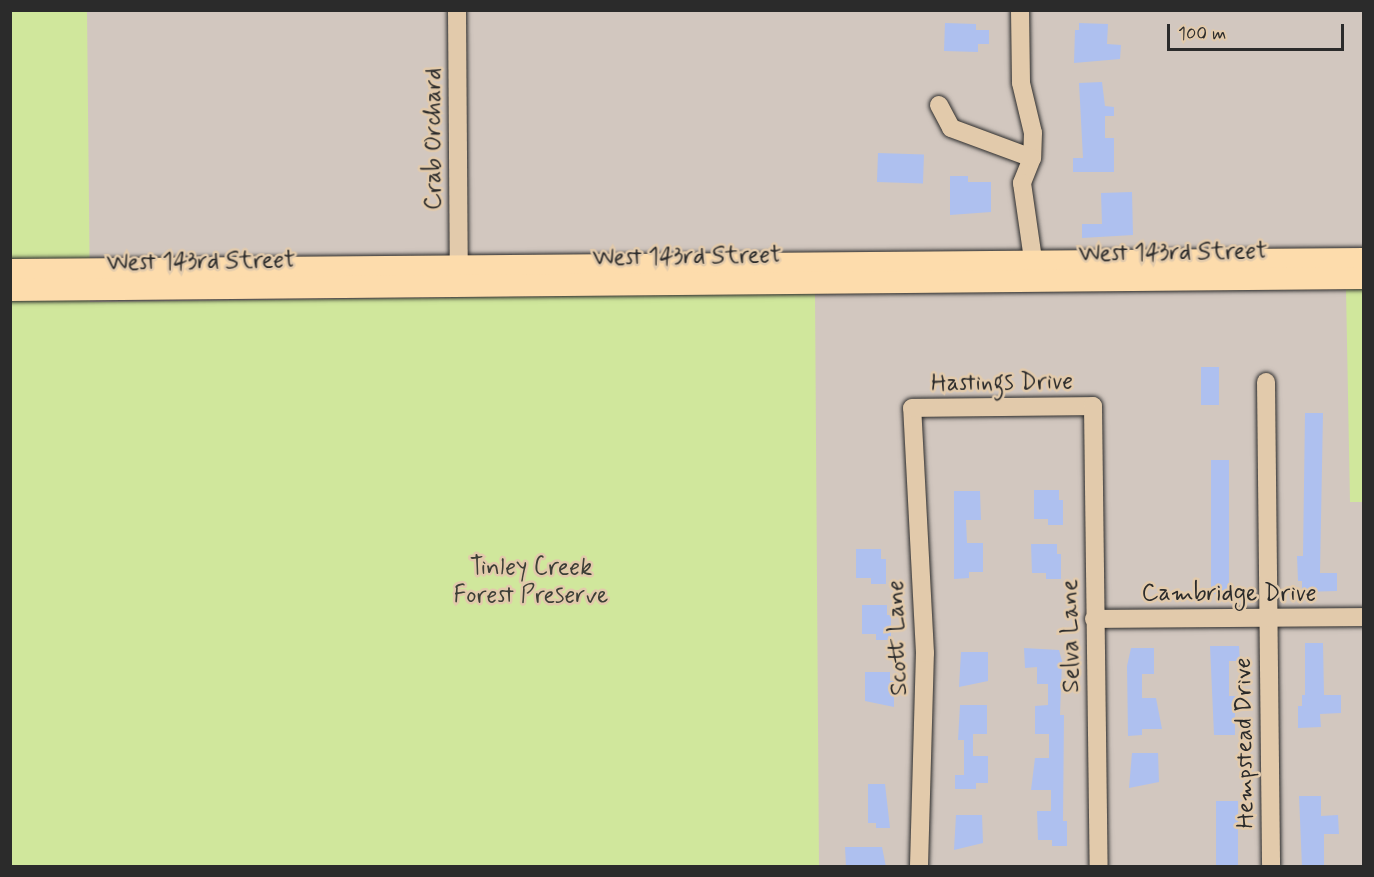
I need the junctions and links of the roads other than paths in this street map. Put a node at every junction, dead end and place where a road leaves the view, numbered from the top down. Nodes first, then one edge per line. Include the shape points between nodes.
1 (457, 10) edge
2 (1020, 10) edge
3 (939, 105) dead end
4 (1032, 158) junction
5 (1364, 259) edge
6 (459, 266) junction
7 (10, 270) edge
8 (1035, 271) junction
9 (1364, 278) edge
10 (10, 290) edge
11 (1266, 382) dead end
12 (1093, 406) joint
13 (912, 408) joint
14 (1364, 617) edge
15 (1268, 618) junction
16 (1094, 619) junction
17 (919, 867) edge
18 (1099, 867) edge
19 (1271, 867) edge

1 - 6 street, Crab Orchard
2 - 4 street via 1021,83 1033,133
3 - 4 street via 951,128
4 - 8 street via 1022,183
5 - 8 main road, West 143rd Street
6 - 7 main road, West 143rd Street
6 - 8 main road, West 143rd Street
8 - 9 main road, West 143rd Street
8 - 10 main road, West 143rd Street
11 - 15 street, Hempstead Drive
12 - 13 street, Hastings Drive
12 - 16 street, Selva Lane
13 - 17 street, Scott Lane via 925,653
14 - 15 street, Cambridge Drive
15 - 16 street, Cambridge Drive
15 - 19 street, Hempstead Drive
16 - 18 street, Selva Lane

